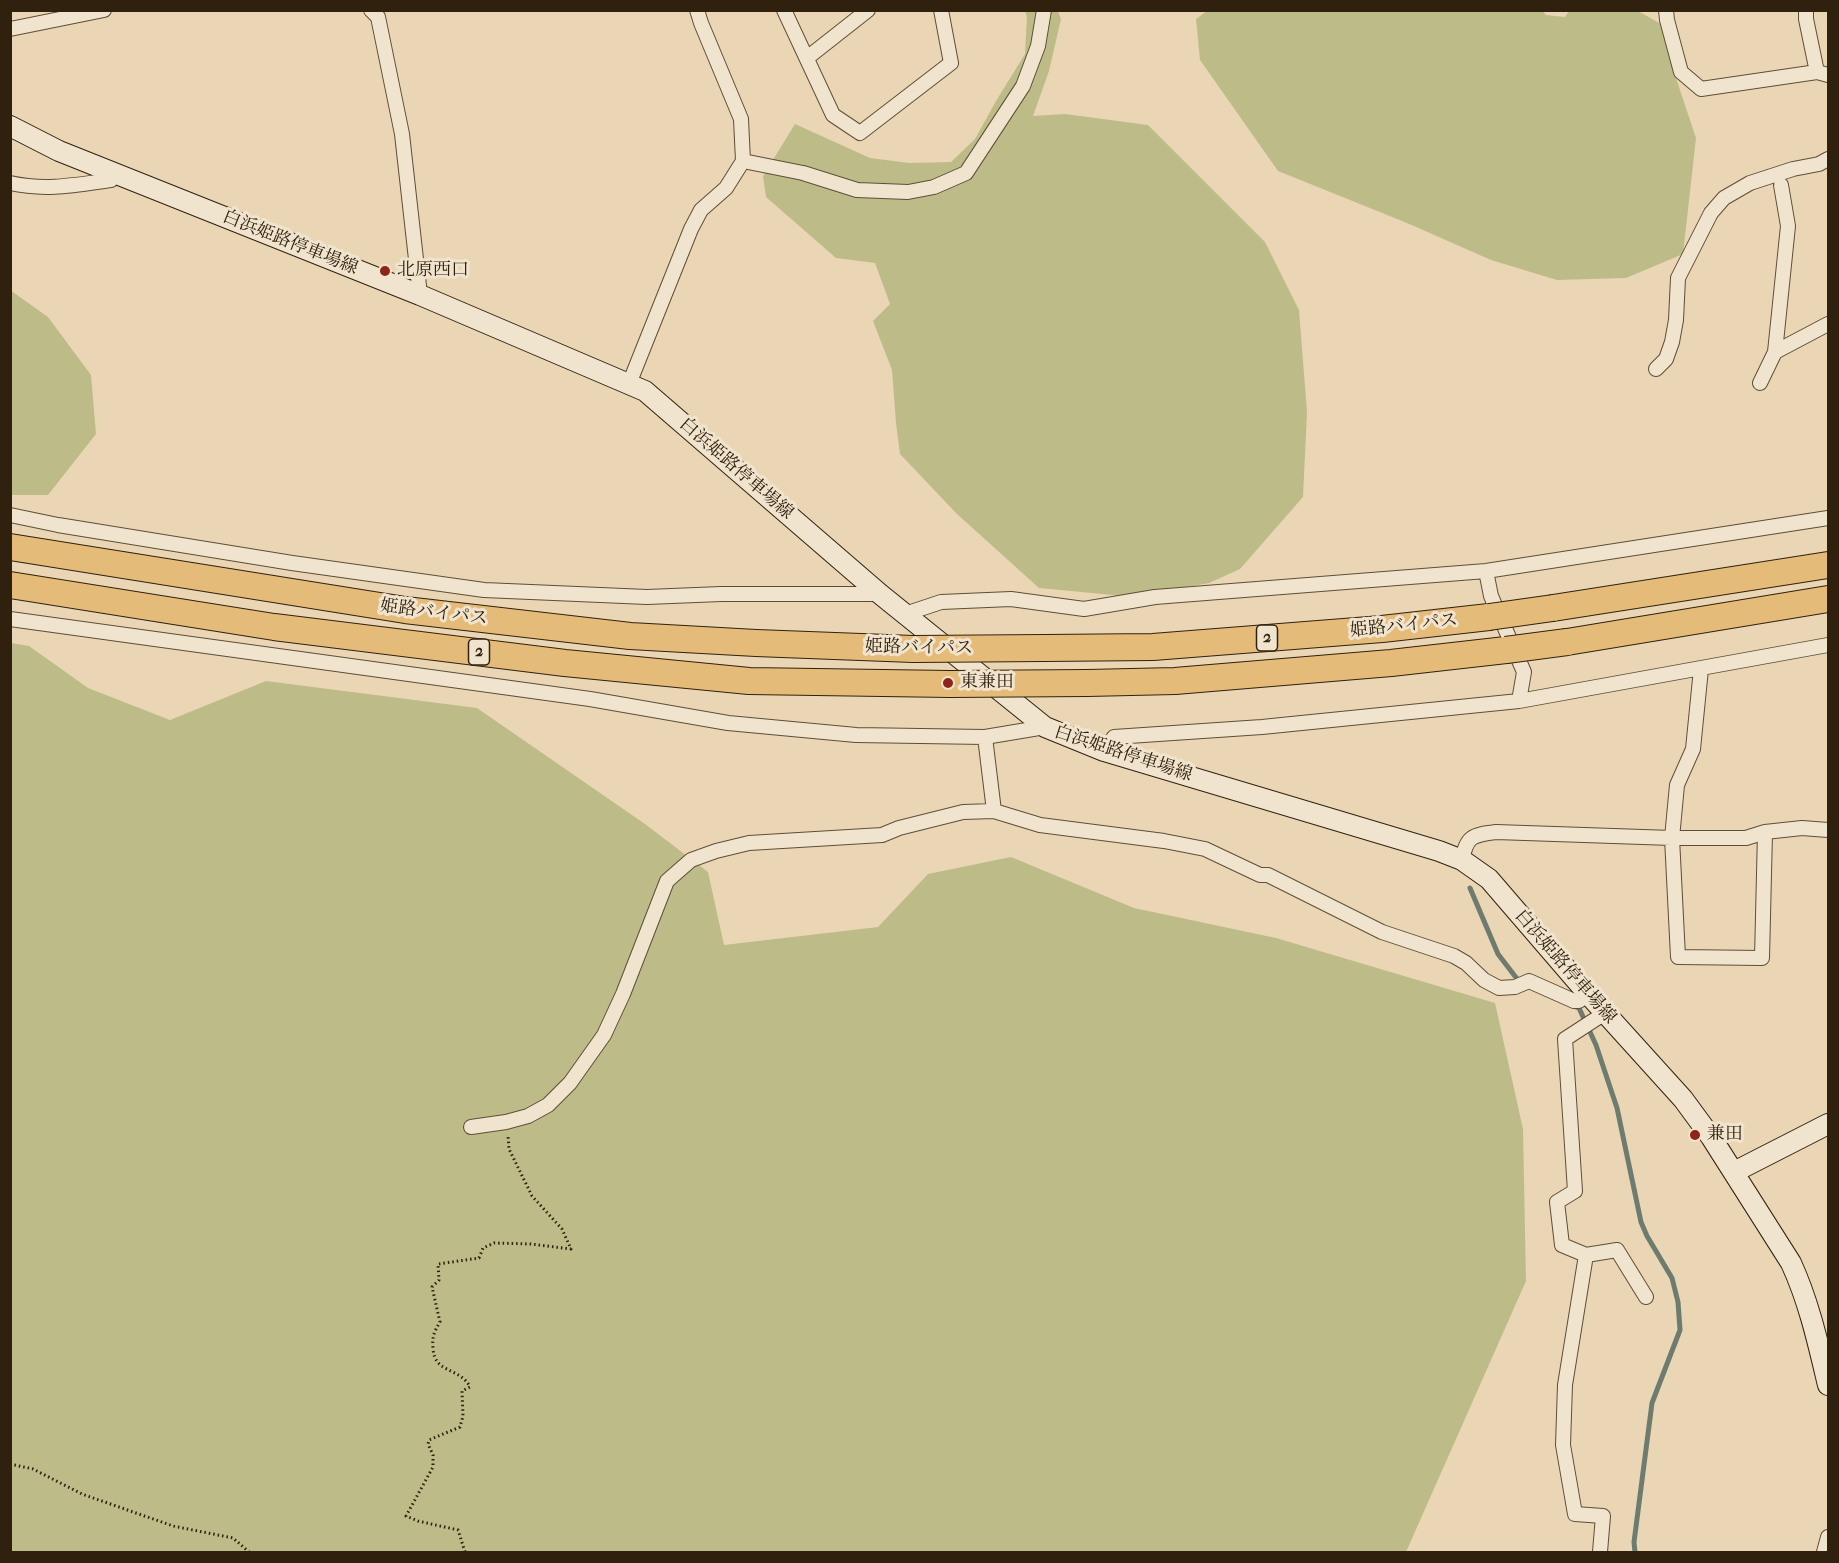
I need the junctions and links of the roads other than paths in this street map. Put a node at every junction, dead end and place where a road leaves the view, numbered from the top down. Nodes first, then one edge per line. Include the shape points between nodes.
1 (104, 10) edge
2 (371, 10) edge
3 (697, 10) edge
4 (784, 10) edge
5 (868, 10) edge
6 (941, 10) edge
7 (1044, 10) edge
8 (1666, 10) edge
9 (1806, 10) edge
10 (10, 29) edge
11 (807, 58) junction
12 (1823, 73) edge
13 (10, 126) edge
14 (1828, 159) edge
15 (743, 161) junction
16 (115, 173) junction
17 (10, 183) edge
18 (1781, 185) dead end
19 (420, 295) junction
20 (1828, 324) edge
21 (1775, 352) junction
22 (1656, 369) dead end
23 (1760, 383) dead end
24 (629, 384) junction
25 (10, 515) edge
26 (1828, 518) edge
27 (10, 547) edge
28 (1828, 565) edge
29 (1486, 571) junction
30 (10, 585) edge
31 (880, 594) junction
32 (1828, 599) edge
33 (905, 614) junction
34 (10, 619) edge
35 (1828, 645) edge
36 (1701, 669) junction
37 (1519, 701) junction
38 (1045, 727) junction
39 (986, 737) junction
40 (1104, 751) junction
41 (994, 811) junction
42 (1828, 830) edge
43 (1765, 832) junction
44 (1672, 838) junction
45 (1462, 860) junction
46 (1588, 994) junction
47 (1593, 1020) junction
48 (1828, 1124) edge
49 (471, 1127) dead end
50 (1734, 1172) junction
51 (1586, 1255) junction
52 (1646, 1297) dead end
53 (1828, 1385) edge
54 (1828, 1537) edge
55 (1600, 1552) edge
56 (1824, 1552) edge

1 - 10 street
2 - 19 street via 378,17 402,134
3 - 15 street via 741,119
4 - 11 street
5 - 11 street
6 - 11 street via 951,63 860,133 833,115
7 - 15 street via 1038,46 1023,86 966,173 934,187 908,192 857,190 803,173
8 - 12 street via 1681,72 1701,89
9 - 12 street
13 - 16 main road, 白浜姫路停車場線
14 - 22 street via 1750,183 1724,198 1711,213 1678,278 1672,342 1666,359
15 - 24 street via 726,188 701,210 691,229
16 - 17 street via 111,180 50,188
16 - 19 main road, 白浜姫路停車場線
18 - 21 street via 1788,226
19 - 24 main road, 白浜姫路停車場線
20 - 21 street
21 - 23 street
24 - 31 main road, 白浜姫路停車場線 via 645,391
25 - 31 street via 292,563 484,590 647,597
26 - 29 street
27 - 28 highway, 姫路バイパス / 2, bridge via 405,610 630,636 913,649 1165,646 1382,629 1553,608
29 - 33 street via 1155,597 1084,609 1011,599 941,602
29 - 37 street via 1491,596 1524,672
30 - 32 highway, 姫路バイパス / 2, bridge via 274,627 565,663 749,681 950,684 1175,681 1391,663 1568,642
31 - 33 main road, 白浜姫路停車場線
33 - 38 main road, 白浜姫路停車場線
34 - 39 street via 590,699 728,723 856,735
35 - 36 street
36 - 37 street
36 - 44 street via 1694,749 1677,785
37 - 40 street via 1262,727 1114,736
38 - 39 street
38 - 40 main road, 白浜姫路停車場線
39 - 41 street
40 - 45 main road, 白浜姫路停車場線
41 - 46 street via 1040,825 1205,849 1260,875 1268,875 1382,932 1454,956 1499,988 1529,981 1574,1001
41 - 49 street via 963,812 882,836 749,843 691,860 667,881 624,994 604,1035 570,1083 548,1105 528,1116
42 - 43 street
43 - 44 street via 1746,838
43 - 44 street via 1762,958 1677,957
44 - 45 street via 1496,832 1471,839 1465,844
45 - 46 main road, 白浜姫路停車場線 via 1489,879
46 - 47 main road, 白浜姫路停車場線
47 - 50 main road, 白浜姫路停車場線 via 1683,1099
47 - 51 street via 1565,1039 1575,1191 1557,1202 1562,1245
48 - 50 main road
50 - 53 main road, 白浜姫路停車場線 via 1802,1285
51 - 52 street via 1617,1250
51 - 55 street via 1565,1385 1563,1445 1575,1514 1603,1516
54 - 56 street

